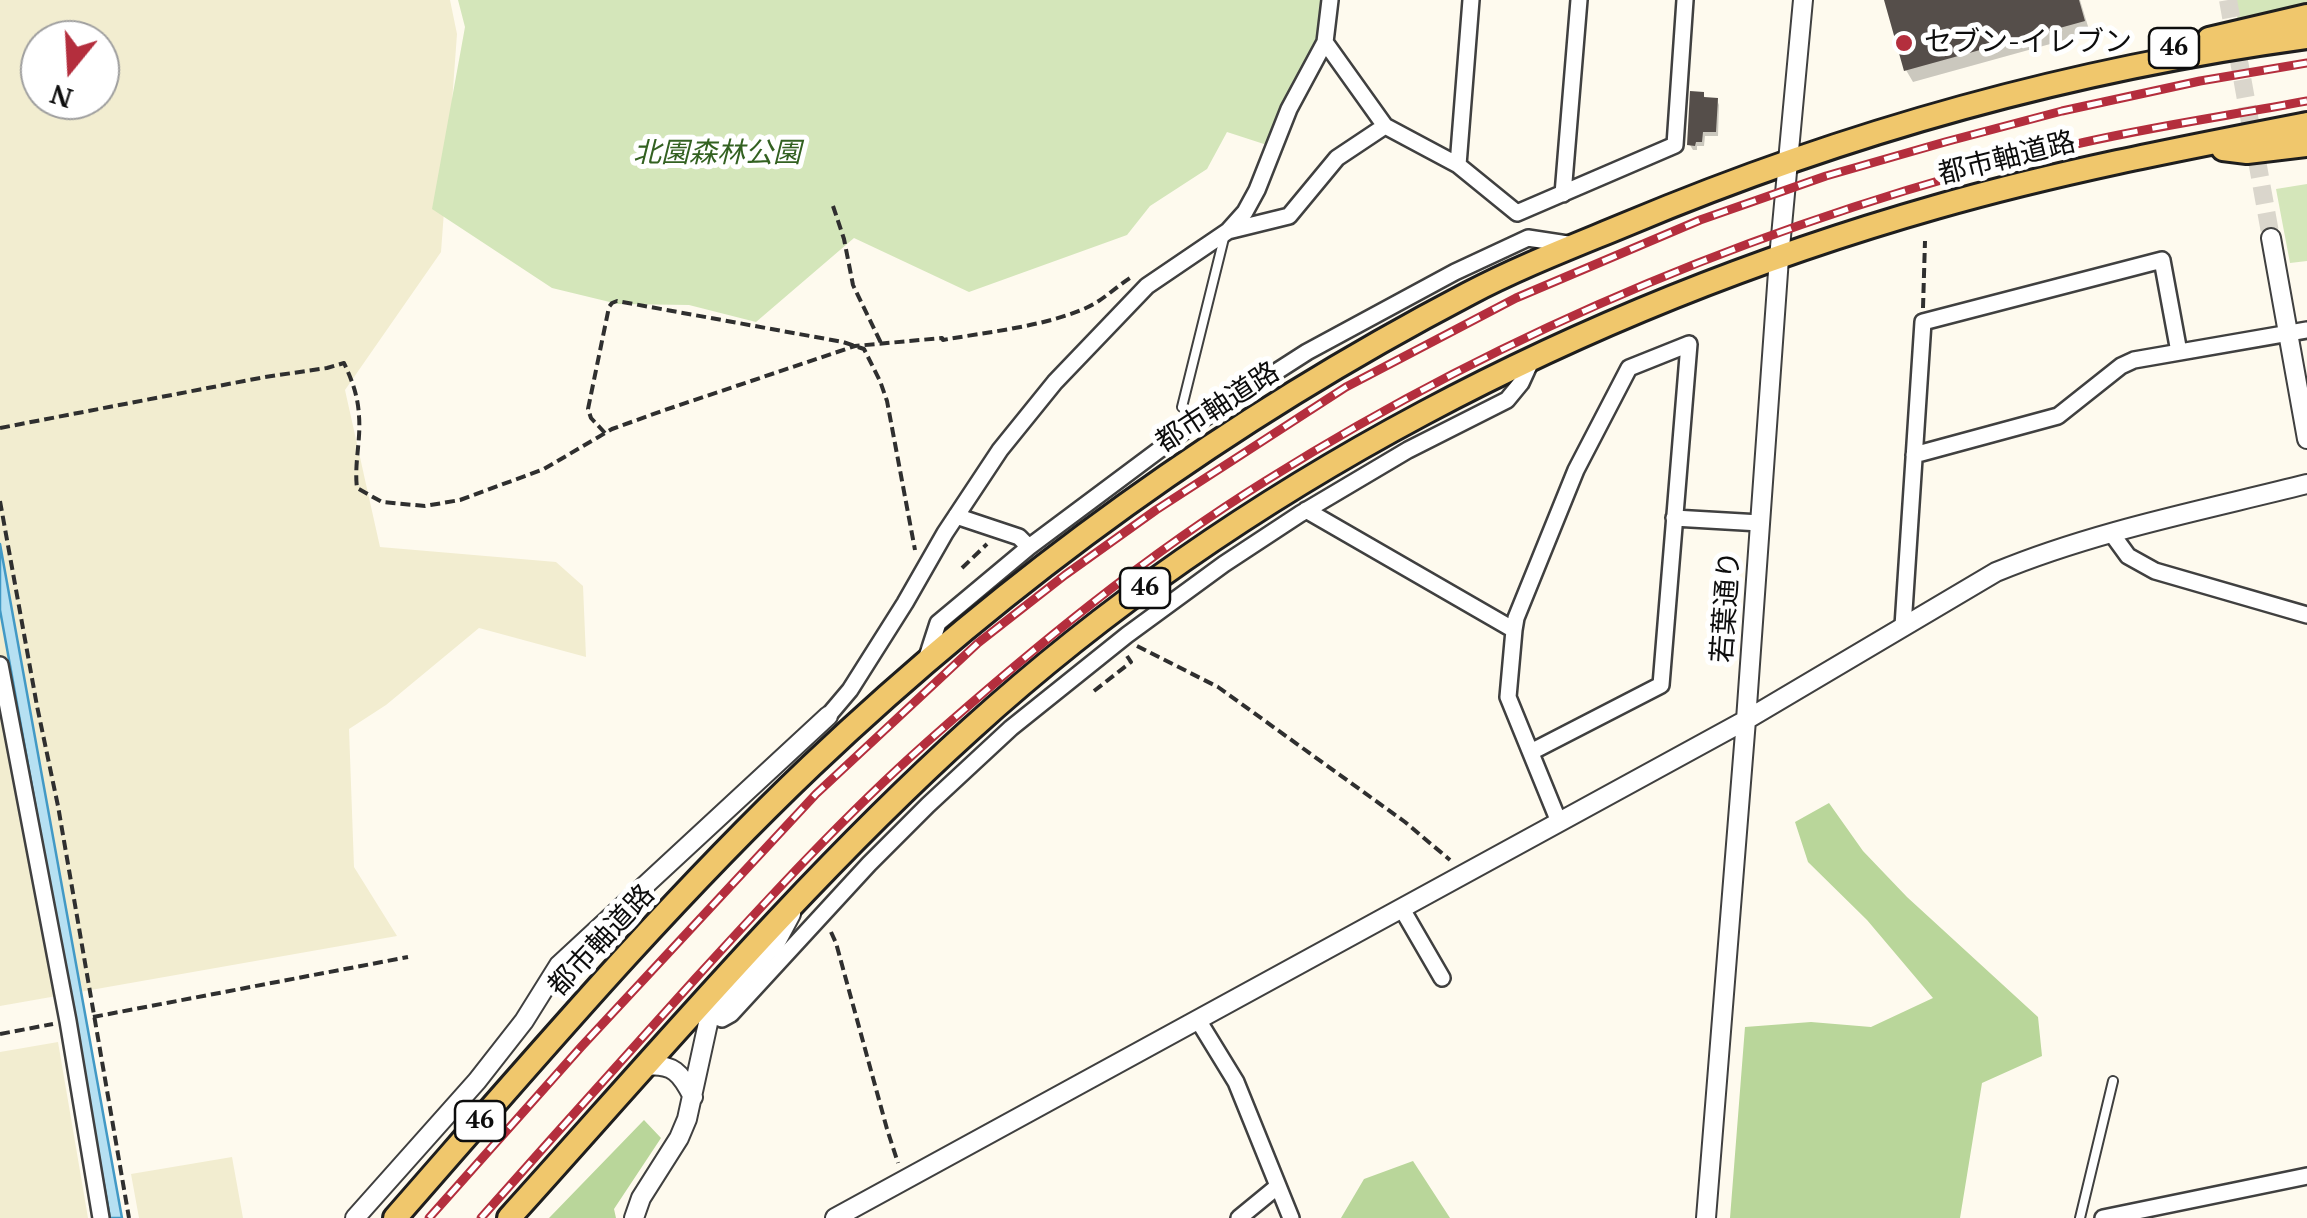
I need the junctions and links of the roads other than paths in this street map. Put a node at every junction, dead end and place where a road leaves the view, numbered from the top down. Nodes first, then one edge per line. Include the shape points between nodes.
1 (1330, 0) edge
2 (1471, 0) edge
3 (1578, 0) edge
4 (1685, 0) edge
5 (1803, 0) edge
6 (2307, 16) edge
7 (2307, 36) edge
8 (1325, 42) junction
9 (2042, 85) junction
10 (2307, 124) edge
11 (1384, 126) junction
12 (2307, 145) edge
13 (2200, 146) junction
14 (1790, 161) junction
15 (1458, 165) junction
16 (1564, 194) junction
17 (1227, 232) junction
18 (2271, 238) tunnel mouth
19 (1576, 246) junction
20 (1780, 258) junction
21 (2298, 331) edge
22 (2179, 352) junction
23 (1532, 358) junction
24 (1182, 407) dead end
25 (2307, 439) edge
26 (1914, 456) junction
27 (2307, 484) edge
28 (1306, 510) junction
29 (956, 516) junction
30 (1674, 518) junction
31 (1760, 523) junction
32 (2112, 534) junction
33 (1030, 547) junction
34 (2307, 615) edge
35 (1903, 626) junction
36 (1514, 630) junction
37 (924, 664) junction
38 (0, 665) edge
39 (828, 716) joint
40 (1746, 720) junction
41 (1531, 752) junction
42 (1559, 822) junction
43 (828, 866) junction
44 (862, 871) junction
45 (1402, 909) junction
46 (1442, 978) dead end
47 (704, 1012) junction
48 (1198, 1020) junction
49 (645, 1066) junction
50 (2113, 1081) dead end
51 (693, 1097) junction
52 (2307, 1176) edge
53 (1278, 1186) junction
54 (101, 1218) edge
55 (355, 1218) edge
56 (396, 1218) edge
57 (510, 1218) edge
58 (634, 1218) edge
59 (835, 1218) edge
60 (1239, 1218) edge
61 (1291, 1218) edge
62 (1706, 1218) edge
63 (2080, 1218) edge
64 (2103, 1218) edge

1 - 8 street
2 - 15 street
3 - 16 street
4 - 16 street via 1675,145
5 - 14 street, 若葉通り
6 - 9 main road, 46
7 - 9 main road, 都市軸道路 / 46
8 - 11 street
8 - 17 street via 1257,190
9 - 14 main road, 都市軸道路 / 46
10 - 13 main road, 都市軸道路 / 46
11 - 15 street
11 - 17 street via 1337,158 1290,216
12 - 13 main road, 46 via 2247,152
13 - 20 main road, 都市軸道路 / 46 via 1940,206
14 - 19 main road, 都市軸道路 / 46
14 - 20 street, 若葉通り
15 - 16 street via 1517,213
17 - 24 lane
17 - 29 street via 1167,271 1124,310 1033,409
18 - 21 street
19 - 33 street via 1528,238 1307,352 1188,429
19 - 37 main road, 都市軸道路 / 46 via 1472,292 1255,417 1028,578
20 - 23 main road, 都市軸道路 / 46
20 - 31 street, 若葉通り
21 - 22 street
21 - 25 street
22 - 26 street via 2120,366 2058,416
22 - 26 street via 2162,260 1923,322
23 - 28 street via 1507,400
23 - 43 main road, 都市軸道路 / 46 via 1308,477 1136,594 974,725
26 - 35 street
27 - 32 street
28 - 36 street
28 - 44 street via 1126,635 1011,728
29 - 33 street
29 - 39 street
30 - 31 street
30 - 36 street via 1689,344 1629,368 1576,470
30 - 41 street via 1660,685
31 - 40 street, 若葉通り
32 - 34 street via 2128,556 2154,571
32 - 35 street via 1996,572
33 - 37 street via 938,623
35 - 40 street
36 - 41 street via 1508,697
37 - 56 main road, 都市軸道路 / 46 via 756,822
38 - 54 street
39 - 55 street via 559,965 477,1082
40 - 42 street
40 - 62 street, 若葉通り
41 - 42 street
42 - 45 street
43 - 44 street
43 - 47 main road, 都市軸道路 / 46
44 - 47 street via 732,1014
45 - 46 street
45 - 48 street
47 - 49 main road, 都市軸道路 / 46
47 - 51 street
48 - 53 street via 1236,1082
48 - 59 street
49 - 51 street via 674,1070
49 - 57 main road, 都市軸道路 / 46
50 - 63 lane
51 - 58 street via 680,1138
52 - 64 street
53 - 60 street
53 - 61 street

